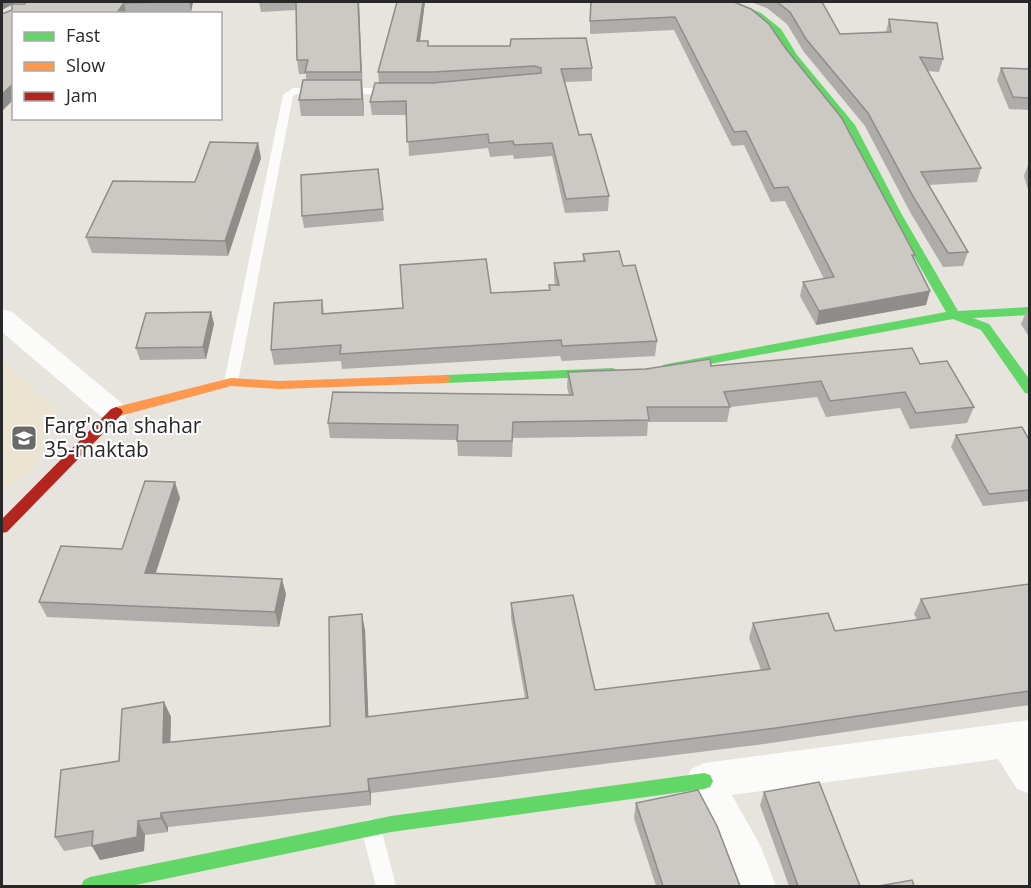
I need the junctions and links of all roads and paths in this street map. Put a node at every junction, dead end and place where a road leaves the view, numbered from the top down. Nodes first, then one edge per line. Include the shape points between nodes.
1 (730, 2) edge
2 (411, 91) edge
3 (1029, 310) edge
4 (954, 315) junction
5 (2, 318) edge
6 (655, 370) edge
7 (623, 372) edge
8 (231, 382) junction
9 (1029, 390) edge
10 (114, 412) junction
11 (2, 528) edge
12 (1018, 739) edge
13 (1029, 777) edge
14 (704, 781) junction
15 (371, 828) junction
16 (90, 886) edge
17 (386, 886) edge
18 (756, 886) edge

1 - 4 street via 758,15 778,31 793,56 851,127
2 - 8 lane via 293,91 288,95
3 - 4 street
4 - 6 street
4 - 9 street via 985,327
5 - 10 street
7 - 8 street via 280,385
8 - 10 street
10 - 11 street
12 - 13 street
12 - 14 street
14 - 15 street
14 - 18 street via 747,861
15 - 16 street
15 - 17 lane

